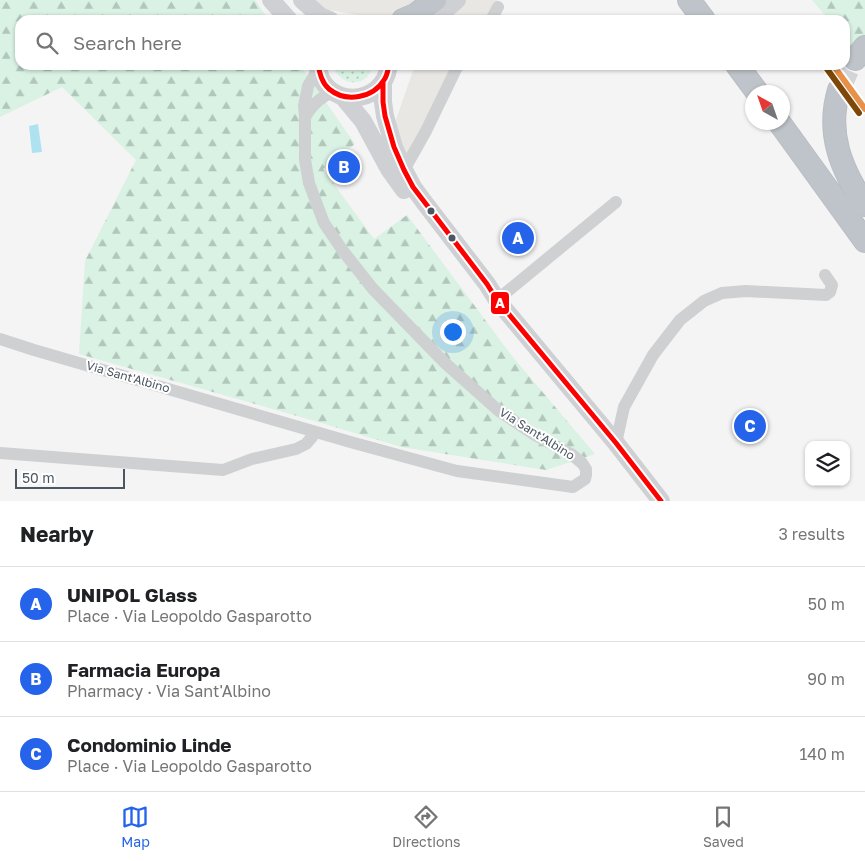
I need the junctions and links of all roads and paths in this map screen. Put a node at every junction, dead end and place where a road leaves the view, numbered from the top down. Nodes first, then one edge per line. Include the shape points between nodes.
1 (271, 0) edge
2 (302, 0) edge
3 (435, 0) edge
4 (457, 0) edge
5 (689, 0) edge
6 (498, 7) dead end
7 (284, 15) edge
8 (319, 15) edge
9 (415, 15) edge
10 (440, 15) edge
11 (494, 15) edge
12 (700, 15) edge
13 (316, 70) edge
14 (319, 70) edge
15 (456, 70) edge
16 (741, 70) edge
17 (389, 71) edge
18 (752, 85) edge
19 (839, 90) tunnel mouth
20 (338, 94) junction
21 (305, 117) junction
22 (784, 130) edge
23 (420, 141) junction
24 (394, 147) junction
25 (404, 170) junction
26 (616, 202) dead end
27 (865, 205) edge
28 (865, 241) edge
29 (825, 275) dead end
30 (497, 300) junction
31 (0, 339) edge
32 (314, 432) junction
33 (616, 444) junction
34 (0, 453) edge
35 (661, 501) edge

1 - 7 main road
2 - 8 main road
3 - 9 highway
4 - 10 main road
5 - 12 highway
6 - 11 street
13 - 21 street, Via Sant'Albino via 307,90
14 - 20 main road via 326,86
15 - 23 street
16 - 18 highway
17 - 20 main road via 375,91 365,96 354,98
17 - 24 main road via 383,102
19 - 27 highway via 833,124 837,148
20 - 21 street via 321,98
20 - 30 main road via 363,121 389,169 437,237 488,296
21 - 32 street, Via Sant'Albino via 306,168 324,223 373,290 499,412 571,454 582,463 586,474 585,479 573,487 458,471
22 - 28 highway
23 - 24 street via 407,148
23 - 25 street
24 - 25 main road
25 - 30 main road
26 - 30 street
29 - 33 street via 832,285 826,295 722,293 704,301 680,320 653,356 624,407
30 - 33 main road
31 - 32 street, Via Sant'Albino
32 - 34 street via 306,444 296,449 252,459 223,470
33 - 35 main road

